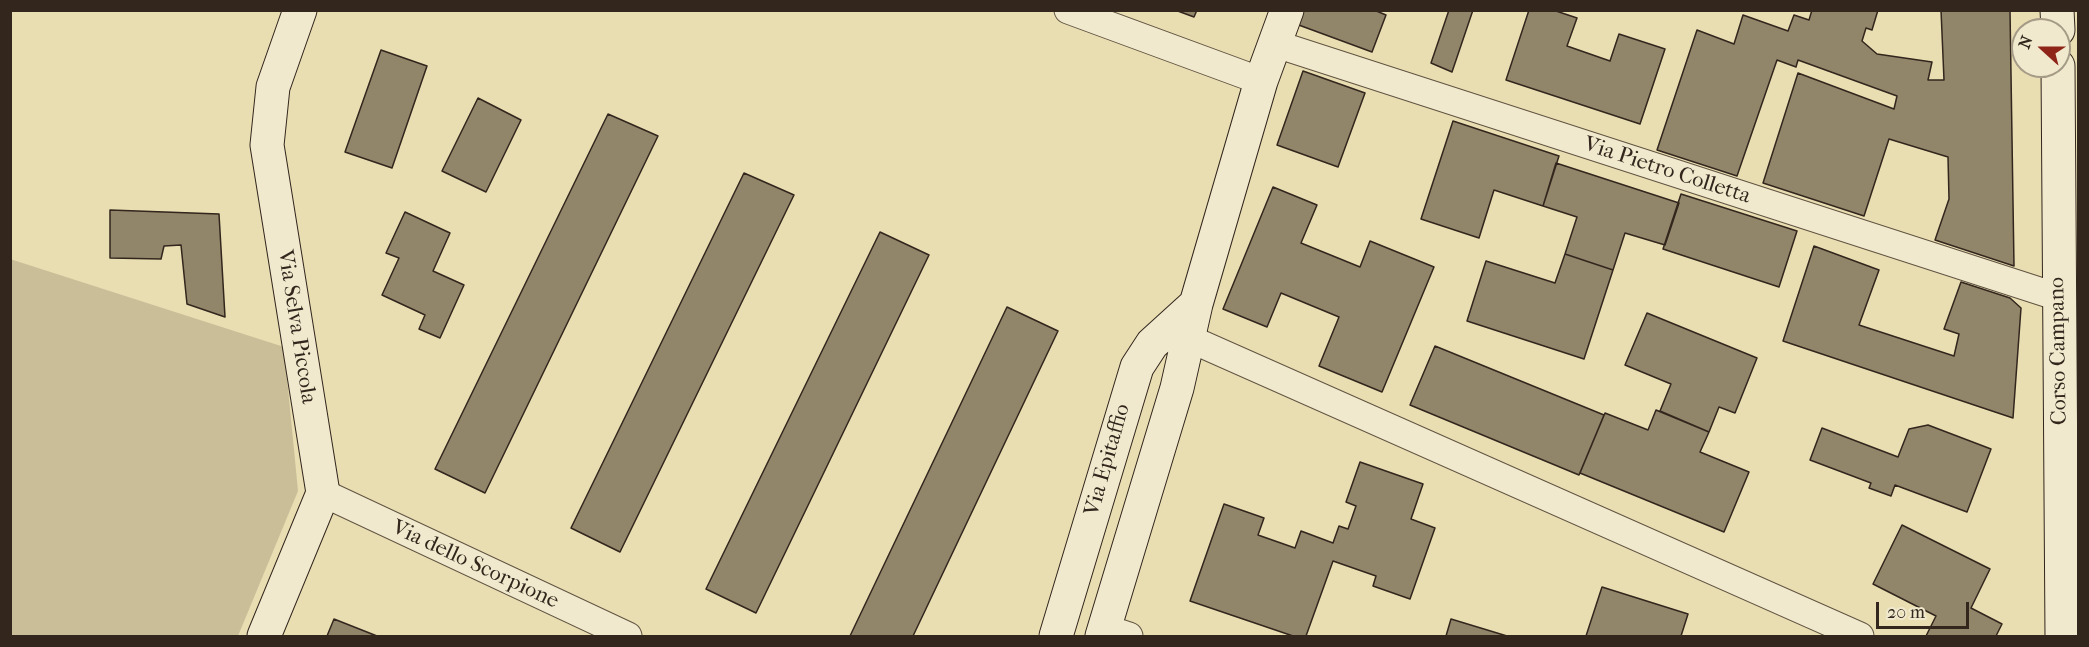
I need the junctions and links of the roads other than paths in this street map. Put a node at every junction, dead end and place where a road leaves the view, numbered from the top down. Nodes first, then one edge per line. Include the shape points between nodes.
1 (300, 10) edge
2 (1068, 10) edge
3 (1287, 10) edge
4 (1276, 44) junction
5 (2058, 78) edge
6 (1262, 81) junction
7 (2058, 297) junction
8 (1178, 334) junction
9 (2069, 359) edge
10 (323, 493) junction
11 (1112, 634) edge
12 (264, 636) edge
13 (628, 636) edge
14 (1056, 636) edge
15 (1860, 636) edge
16 (2062, 636) edge

1 - 10 street, Via Selva Piccola via 273,87 267,145
2 - 6 street
3 - 4 street, Via Epitaffio
4 - 6 street, Via Epitaffio
4 - 7 street, Via Pietro Colletta
5 - 7 street, Corso Campano
6 - 8 street, Via Epitaffio via 1196,304
7 - 9 street, Corso Campano
8 - 11 street, Via Epitaffio via 1177,388
8 - 14 street, Via Epitaffio via 1152,344 1137,368
8 - 15 street
9 - 16 street, Corso Campano
10 - 12 street
10 - 13 street, Via dello Scorpione

